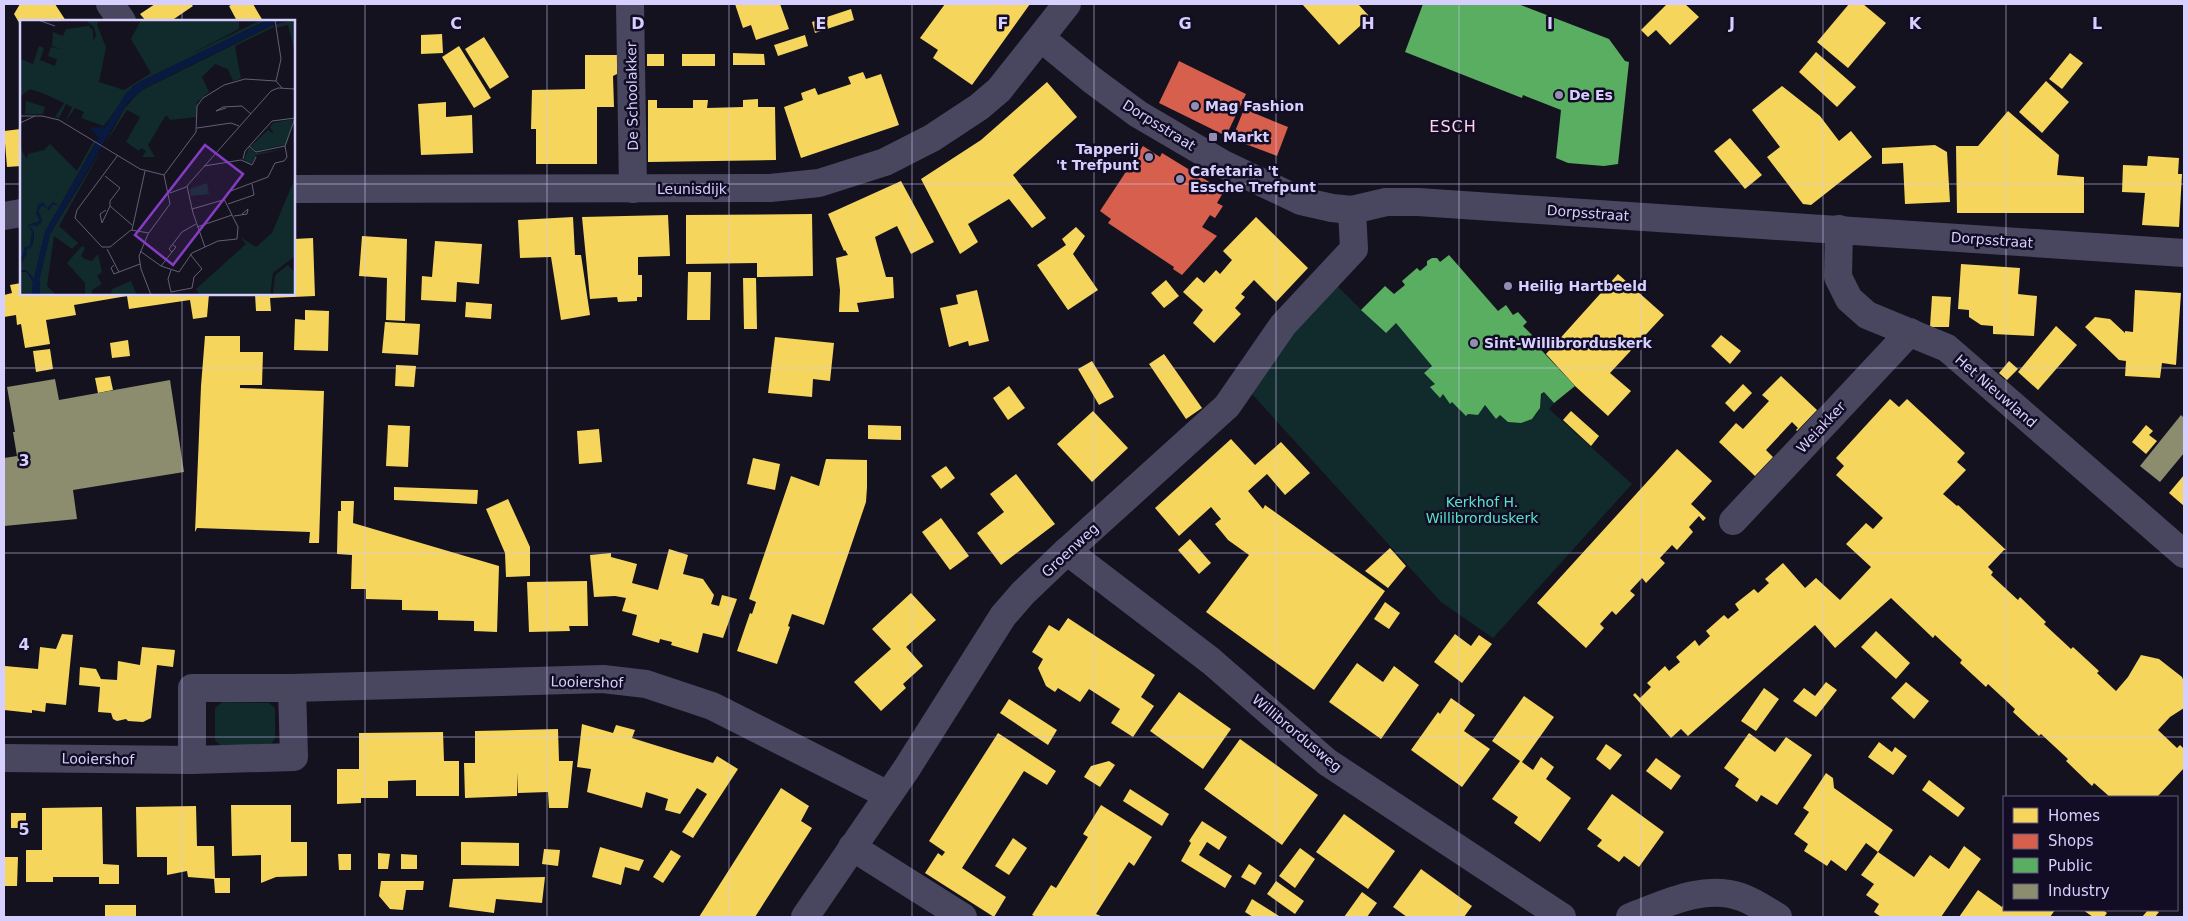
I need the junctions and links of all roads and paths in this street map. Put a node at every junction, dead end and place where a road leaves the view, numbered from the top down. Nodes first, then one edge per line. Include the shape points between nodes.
1 (110, 4) edge
2 (630, 4) edge
3 (1067, 4) edge
4 (121, 20) edge
5 (1040, 38) junction
6 (295, 189) edge
7 (633, 189) junction
8 (1352, 210) junction
9 (20, 213) edge
10 (4, 216) edge
11 (1839, 229) junction
12 (2184, 253) edge
13 (1910, 332) junction
14 (1733, 521) dead end
15 (1067, 551) junction
16 (2184, 554) edge
17 (292, 688) junction
18 (4, 758) edge
19 (192, 760) junction
20 (888, 795) junction
21 (852, 848) junction
22 (805, 917) edge
23 (963, 917) edge
24 (1562, 917) edge
25 (1630, 917) edge
26 (1778, 917) edge

1 - 4 street
2 - 7 street, De Schoolakker
3 - 5 street, Leunisdijk
5 - 7 street, Leunisdijk via 999,90 980,107 932,138 885,162 819,183 770,188
5 - 8 street, Dorpsstraat via 1138,114 1225,165 1301,200
6 - 7 street, Leunisdijk
8 - 11 street, Dorpsstraat via 1386,202 1418,202
8 - 15 street, Groenweg via 1354,249 1283,325 1227,406
9 - 10 street
11 - 12 street, Dorpsstraat
11 - 13 street, Het Nieuwland via 1838,277 1849,299 1867,315
13 - 14 street, Weiakker
13 - 16 street, Het Nieuwland via 1948,348
15 - 20 street, Groenweg via 1003,616
15 - 24 street, Willibrordusweg via 1211,661 1327,762
17 - 19 street, Looiershof via 294,757
17 - 19 street, Looiershof via 192,688
17 - 20 street, Looiershof via 603,679 646,684 712,706
18 - 19 street, Looiershof
20 - 21 street, Groenweg
21 - 22 street, Groenweg
21 - 23 street
25 - 26 street via 1692,895 1718,892 1742,897

